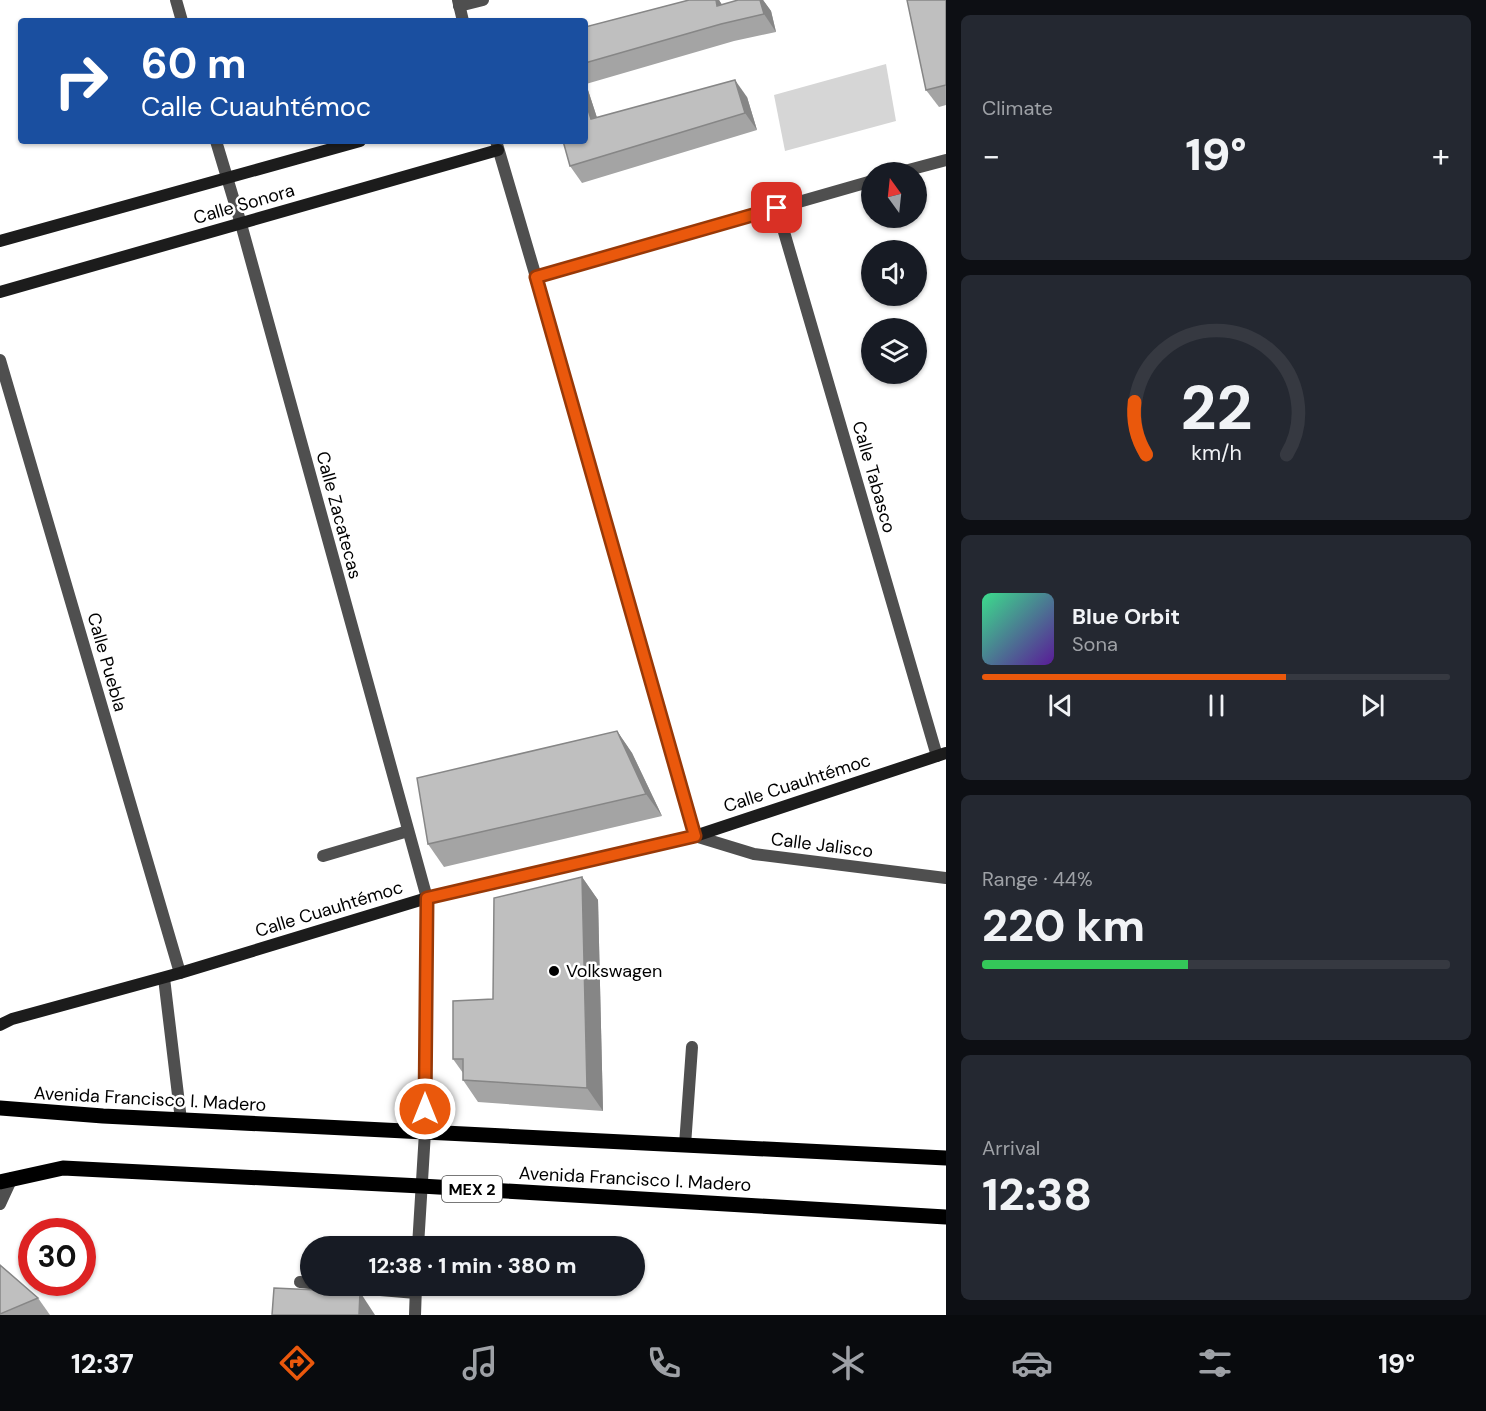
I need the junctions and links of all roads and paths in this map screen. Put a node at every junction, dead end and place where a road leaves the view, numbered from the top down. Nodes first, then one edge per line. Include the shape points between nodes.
1 (176, 0) edge
2 (483, 0) edge
3 (458, 3) edge
4 (181, 18) edge
5 (462, 18) edge
6 (217, 144) edge
7 (349, 144) edge
8 (497, 146) edge
9 (946, 160) edge
10 (927, 165) edge
11 (226, 179) junction
12 (861, 184) edge
13 (777, 208) junction
14 (241, 224) junction
15 (0, 242) edge
16 (536, 277) junction
17 (0, 292) edge
18 (0, 360) edge
19 (941, 754) edge
20 (408, 831) junction
21 (695, 836) junction
22 (323, 856) dead end
23 (946, 878) edge
24 (427, 898) junction
25 (180, 973) junction
26 (164, 978) junction
27 (0, 1025) edge
28 (692, 1047) dead end
29 (0, 1108) edge
30 (181, 1120) junction
31 (425, 1132) junction
32 (685, 1145) junction
33 (946, 1158) edge
34 (6, 1180) edge
35 (421, 1186) junction
36 (0, 1203) edge
37 (946, 1217) edge
38 (418, 1236) edge
39 (416, 1296) edge
40 (415, 1315) edge

1 - 4 street
2 - 3 street
3 - 5 street
6 - 11 street, Calle Zacatecas
7 - 11 street, Calle Sonora
8 - 14 street, Calle Sonora
8 - 16 street
9 - 10 street
11 - 14 street, Calle Zacatecas
11 - 15 street, Calle Sonora
12 - 13 street
13 - 16 street
13 - 19 street, Calle Tabasco
14 - 17 street, Calle Sonora
14 - 20 street, Calle Zacatecas
16 - 21 street
18 - 25 street, Calle Puebla
19 - 21 street, Calle Cuauhtémoc
20 - 22 street
20 - 24 street, Calle Zacatecas
21 - 23 street, Calle Jalisco via 754,854
21 - 24 street, Calle Cuauhtémoc
24 - 25 street, Calle Cuauhtémoc
24 - 31 street, Calle Zacatecas
25 - 26 street, Calle Cuauhtémoc
26 - 27 street, Calle Cuauhtémoc
26 - 30 street
28 - 32 street
29 - 30 main road, Avenida Francisco I. Madero
30 - 31 main road, Avenida Francisco I. Madero
31 - 32 main road, Avenida Francisco I. Madero
31 - 35 street, Calle Zacatecas
32 - 33 main road, Avenida Francisco I. Madero
34 - 35 main road, Avenida Francisco I. Madero / MEX 2 via 63,1168
34 - 36 street
35 - 37 main road, Avenida Francisco I. Madero / MEX 2
35 - 38 street, Calle Zacatecas
39 - 40 street

